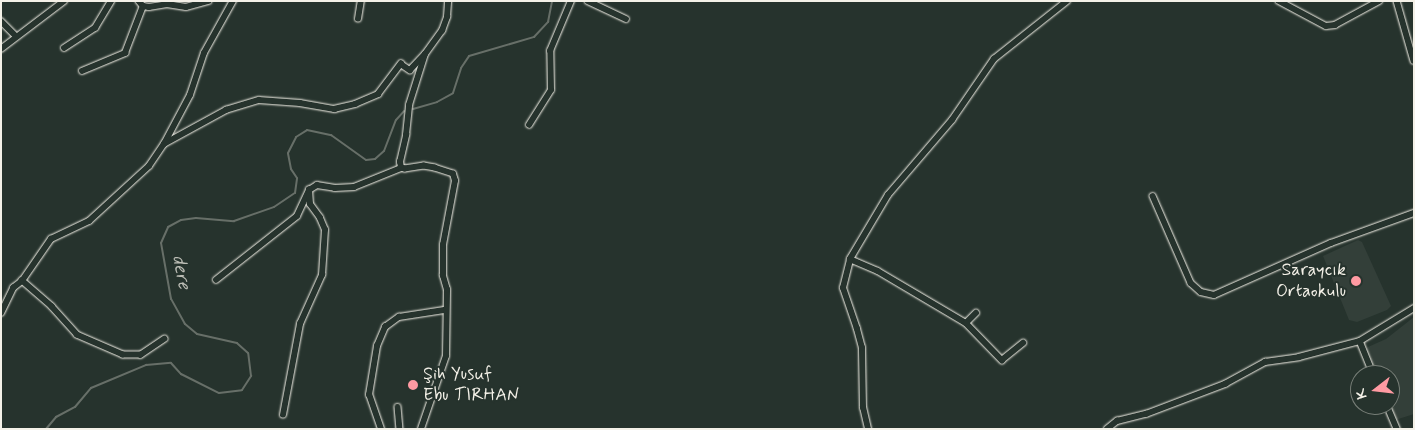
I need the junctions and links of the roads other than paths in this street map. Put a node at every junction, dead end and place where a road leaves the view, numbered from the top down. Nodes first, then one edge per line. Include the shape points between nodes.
1 (64, 1) edge
2 (111, 1) edge
3 (208, 1) edge
4 (233, 1) edge
5 (361, 1) edge
6 (448, 1) edge
7 (571, 1) edge
8 (588, 1) edge
9 (1066, 1) edge
10 (1279, 1) edge
11 (1378, 1) edge
12 (1397, 1) edge
13 (141, 4) edge
14 (358, 18) dead end
15 (626, 19) dead end
16 (1, 21) edge
17 (16, 36) junction
18 (64, 48) dead end
19 (1, 49) edge
20 (425, 54) junction
21 (1414, 61) edge
22 (82, 71) dead end
23 (529, 125) dead end
24 (164, 144) junction
25 (401, 168) junction
26 (309, 190) junction
27 (1153, 196) dead end
28 (1414, 213) edge
29 (850, 258) junction
30 (22, 280) junction
31 (216, 280) dead end
32 (1414, 308) edge
33 (445, 310) junction
34 (1, 313) edge
35 (976, 313) dead end
36 (966, 323) junction
37 (165, 339) dead end
38 (1360, 341) junction
39 (1023, 343) dead end
40 (1370, 365) edge
41 (398, 407) dead end
42 (283, 414) dead end
43 (1392, 415) edge
44 (381, 429) edge
45 (400, 429) edge
46 (421, 429) edge
47 (868, 429) edge
48 (1107, 429) edge
49 (1398, 429) edge

1 - 17 street
2 - 18 street via 94,28
3 - 13 street via 186,6
4 - 24 street via 204,53 190,95
5 - 14 street
6 - 20 street via 442,31
7 - 23 street via 550,51 551,90
8 - 15 street
9 - 29 street via 994,59 952,120 888,195
10 - 11 street via 1326,26 1335,25
12 - 21 street
13 - 22 street via 125,53
16 - 17 street
17 - 19 street
20 - 24 street via 410,70 401,64 378,94 356,104 334,108 259,100 226,110
20 - 25 street via 409,105
24 - 30 street via 149,166 89,221 51,239
25 - 26 street via 354,187 317,185
25 - 33 street via 435,168 453,174 455,181 443,245 443,276 447,290
26 - 31 street via 297,216
26 - 42 street via 310,204 325,230 322,275 300,324
27 - 28 street via 1191,283 1201,292 1214,295 1332,243
29 - 36 street
29 - 47 street via 843,288 862,348 862,408
30 - 34 street via 13,288
30 - 37 street via 77,335 123,355 141,355
32 - 38 street
33 - 44 street via 398,317 385,327 377,346 369,395
33 - 46 street via 446,356
35 - 36 street
36 - 39 street via 1002,360
38 - 40 street
38 - 48 street via 1265,362 1226,384 1146,414 1117,421
41 - 45 street
43 - 49 street

